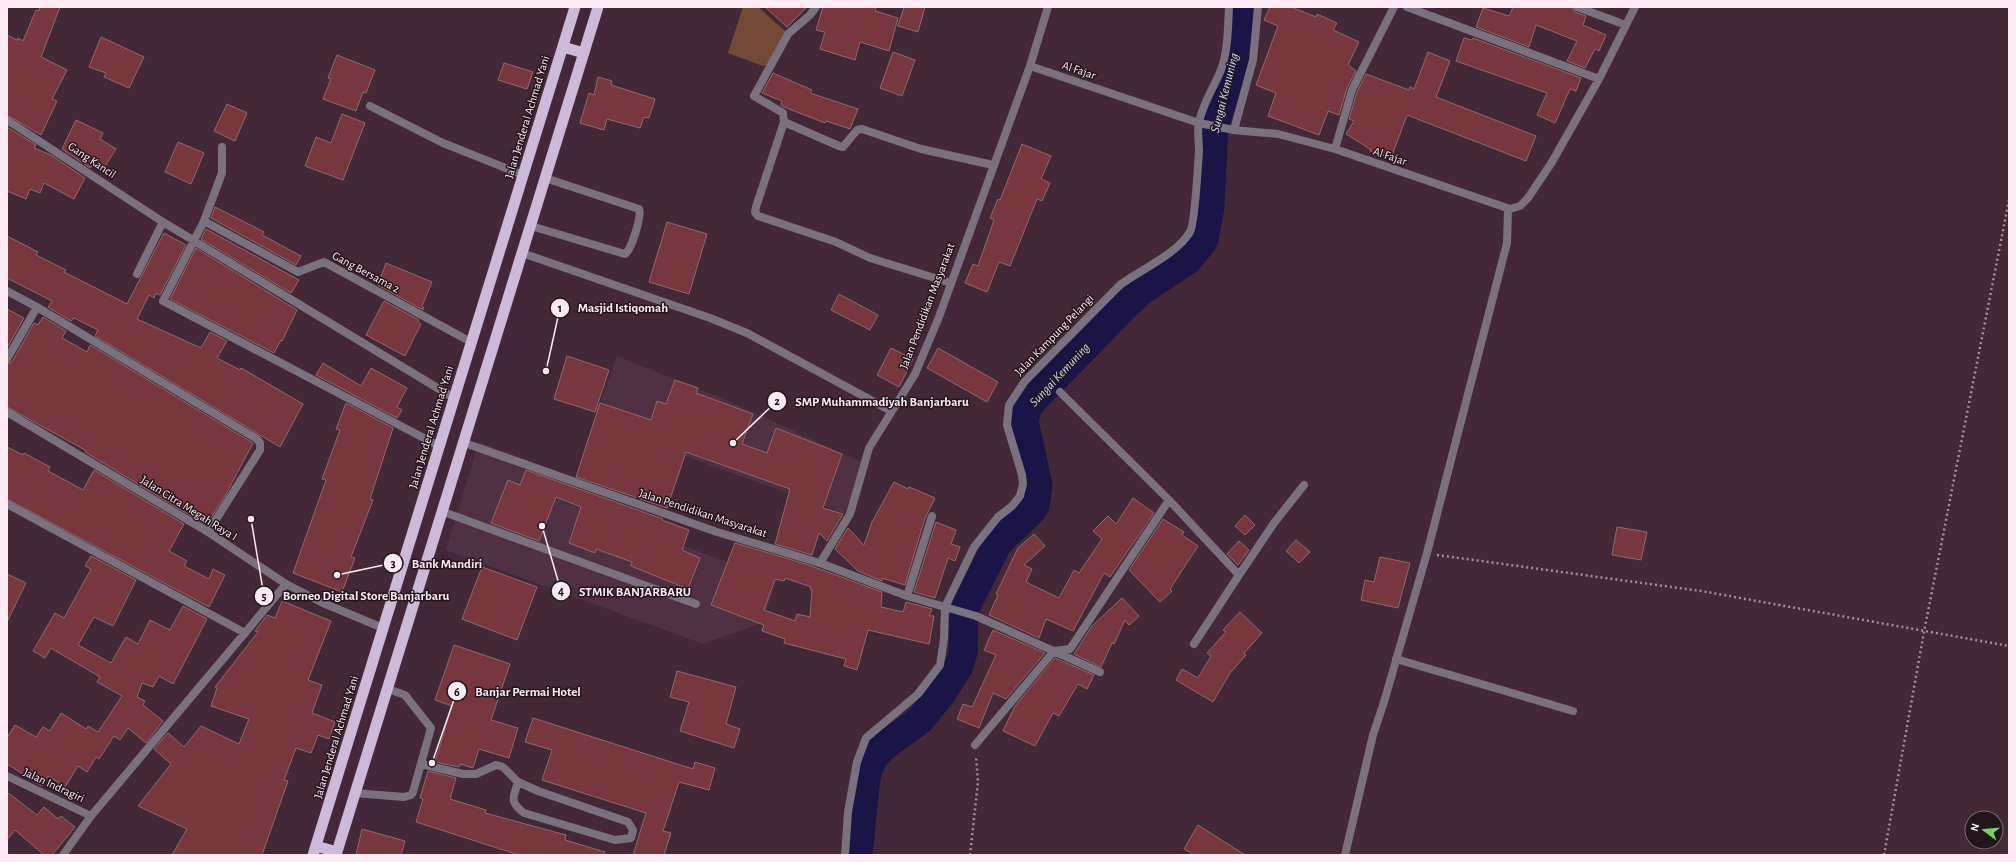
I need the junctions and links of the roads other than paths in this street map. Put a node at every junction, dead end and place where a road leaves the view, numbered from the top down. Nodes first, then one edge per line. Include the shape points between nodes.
1 (575, 7) edge
2 (598, 7) edge
3 (816, 7) edge
4 (1048, 7) edge
5 (1229, 7) edge
6 (1258, 7) edge
7 (1394, 7) edge
8 (1407, 7) edge
9 (1577, 7) edge
10 (1635, 7) edge
11 (1626, 25) junction
12 (563, 47) junction
13 (584, 53) junction
14 (1030, 66) junction
15 (1599, 79) junction
16 (370, 106) dead end
17 (7, 120) edge
18 (784, 122) junction
19 (1200, 124) junction
20 (1231, 130) junction
21 (222, 146) dead end
22 (1335, 149) junction
23 (993, 165) junction
24 (523, 175) junction
25 (545, 178) junction
26 (1508, 210) junction
27 (204, 221) junction
28 (163, 222) junction
29 (530, 226) junction
30 (193, 241) junction
31 (522, 253) junction
32 (137, 274) dead end
33 (951, 283) junction
34 (7, 291) edge
35 (37, 307) junction
36 (471, 342) junction
37 (7, 359) edge
38 (1060, 392) dead end
39 (454, 398) junction
40 (891, 411) junction
41 (7, 412) edge
42 (462, 442) junction
43 (439, 446) junction
44 (1304, 485) dead end
45 (1169, 500) junction
46 (7, 504) edge
47 (442, 511) junction
48 (932, 516) dead end
49 (208, 532) junction
50 (820, 563) junction
51 (1239, 575) junction
52 (286, 584) junction
53 (907, 596) junction
54 (696, 604) dead end
55 (947, 608) junction
56 (383, 628) junction
57 (245, 633) junction
58 (1194, 644) dead end
59 (1054, 651) junction
60 (1396, 659) junction
61 (1100, 672) dead end
62 (388, 689) junction
63 (1573, 711) dead end
64 (975, 745) road end
65 (421, 764) junction
66 (7, 776) edge
67 (518, 782) junction
68 (355, 793) junction
69 (91, 816) junction
70 (315, 850) edge
71 (337, 854) edge
72 (63, 855) edge
73 (845, 855) edge
74 (1345, 855) edge

1 - 12 highway, Jalan Jenderal Achmad Yani
2 - 13 highway
3 - 18 street via 788,34 754,96 783,112
4 - 14 street, Jalan Pendidikan Masyarakat
5 - 19 street, Jalan Kampung Pelangi via 1228,37 1221,69
6 - 20 street via 1253,60
7 - 22 street via 1352,90
8 - 15 street
9 - 11 street
10 - 11 street
11 - 15 street
12 - 13 highway
12 - 24 highway, Jalan Jenderal Achmad Yani
13 - 25 highway
14 - 19 street, Al Fajar
14 - 23 street, Jalan Pendidikan Masyarakat
15 - 26 street via 1552,162 1528,198 1520,206
16 - 24 street via 443,143
17 - 28 street, Gang Kancil
18 - 23 street via 844,147 857,130 862,129 921,149
18 - 33 street via 756,207 755,212 758,216 836,242 870,258
19 - 20 street, Al Fajar
19 - 55 street, Jalan Kampung Pelangi via 1190,232 1160,260 1136,272 1120,285 1025,381 1009,405 1007,425 1022,475 1020,496 998,517 974,547
20 - 22 street, Al Fajar via 1278,134
21 - 27 street via 222,174
22 - 26 street, Al Fajar
23 - 33 street, Jalan Pendidikan Masyarakat
24 - 36 highway, Jalan Jenderal Achmad Yani
25 - 29 highway
25 - 29 street via 639,209 640,216 629,250 625,254
26 - 60 street via 1507,243 1427,553
27 - 30 street
27 - 36 street, Gang Bersama 2 via 298,272 324,262
28 - 30 street, Gang Kancil
28 - 32 street
29 - 31 highway
30 - 39 street, Gang Kancil
30 - 43 street via 163,300
31 - 40 street via 748,333
31 - 42 highway
33 - 40 street, Jalan Pendidikan Masyarakat via 915,374
34 - 35 street
35 - 37 street
35 - 49 street via 257,439 260,450
36 - 39 highway, Jalan Jenderal Achmad Yani
38 - 45 street
39 - 43 highway, Jalan Jenderal Achmad Yani
40 - 50 street, Jalan Pendidikan Masyarakat via 869,448 850,514
41 - 49 street, Jalan Citra Megah Raya I
42 - 47 highway
42 - 50 street, Jalan Pendidikan Masyarakat via 717,532
43 - 56 highway, Jalan Jenderal Achmad Yani
44 - 51 street via 1274,523
45 - 51 street
45 - 59 street via 1070,649
46 - 57 street
47 - 54 street
47 - 62 highway
48 - 53 street
49 - 52 street, Jalan Citra Megah Raya I
50 - 53 street
51 - 58 street
52 - 56 street, Jalan Citra Megah Raya I via 323,603
52 - 57 street
53 - 55 street
55 - 59 street via 976,616
55 - 73 street, Jalan Kampung Pelangi via 940,665 918,694 866,738 853,783
56 - 70 highway, Jalan Jenderal Achmad Yani
57 - 69 street
59 - 61 street
59 - 64 street
60 - 63 street
60 - 74 street via 1372,735
62 - 65 street via 405,695 429,724 431,732
62 - 68 highway
65 - 67 street via 462,774 476,774 496,765 503,767
65 - 68 street via 413,792 408,796
66 - 69 street, Jalan Indragiri
67 - 67 street via 628,822 633,830 631,838 615,840 524,813 514,805 513,799
68 - 71 highway
69 - 72 street
70 - 71 highway

